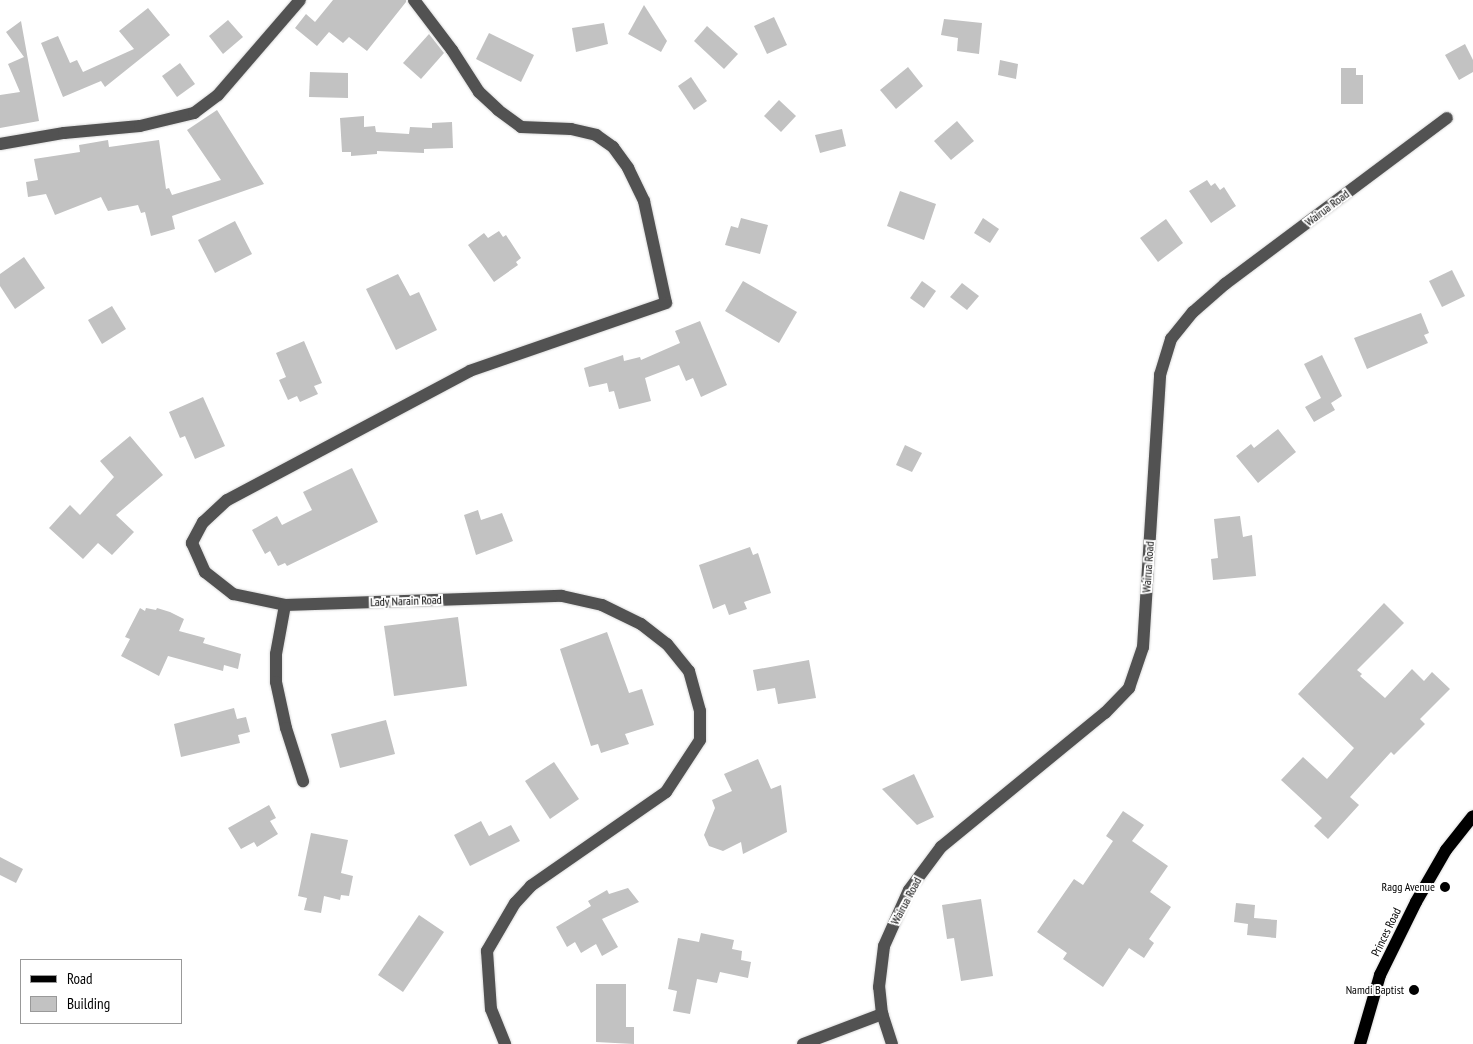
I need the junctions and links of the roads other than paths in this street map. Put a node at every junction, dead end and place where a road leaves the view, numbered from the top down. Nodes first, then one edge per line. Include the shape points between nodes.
1 (300, 0) edge
2 (414, 0) edge
3 (1447, 118) dead end
4 (0, 144) edge
5 (285, 605) junction
6 (304, 781) dead end
7 (1473, 816) edge
8 (882, 1014) junction
9 (505, 1044) edge
10 (803, 1044) edge
11 (892, 1044) edge
12 (1360, 1044) edge

1 - 4 street via 218,95 194,113 140,126 64,132
2 - 5 street, Lady Narain Road via 479,92 521,127 571,129 596,135 613,147 628,168 644,201 666,302 470,371 226,500 203,522 192,542 205,572 233,594
3 - 8 street, Wairua Road via 1225,284 1193,312 1171,339 1160,375 1143,646 1129,688 1105,713 940,847 909,890 884,946 879,987
5 - 6 street via 276,654 276,682 286,728
5 - 9 street, Lady Narain Road via 562,596 602,605 641,624 667,644 689,671 700,711 700,740 666,792 531,886 515,904 487,951 491,1010
7 - 12 main road, Princes Road via 1446,850 1416,902 1380,975
8 - 10 street
8 - 11 street, Wairua Road

